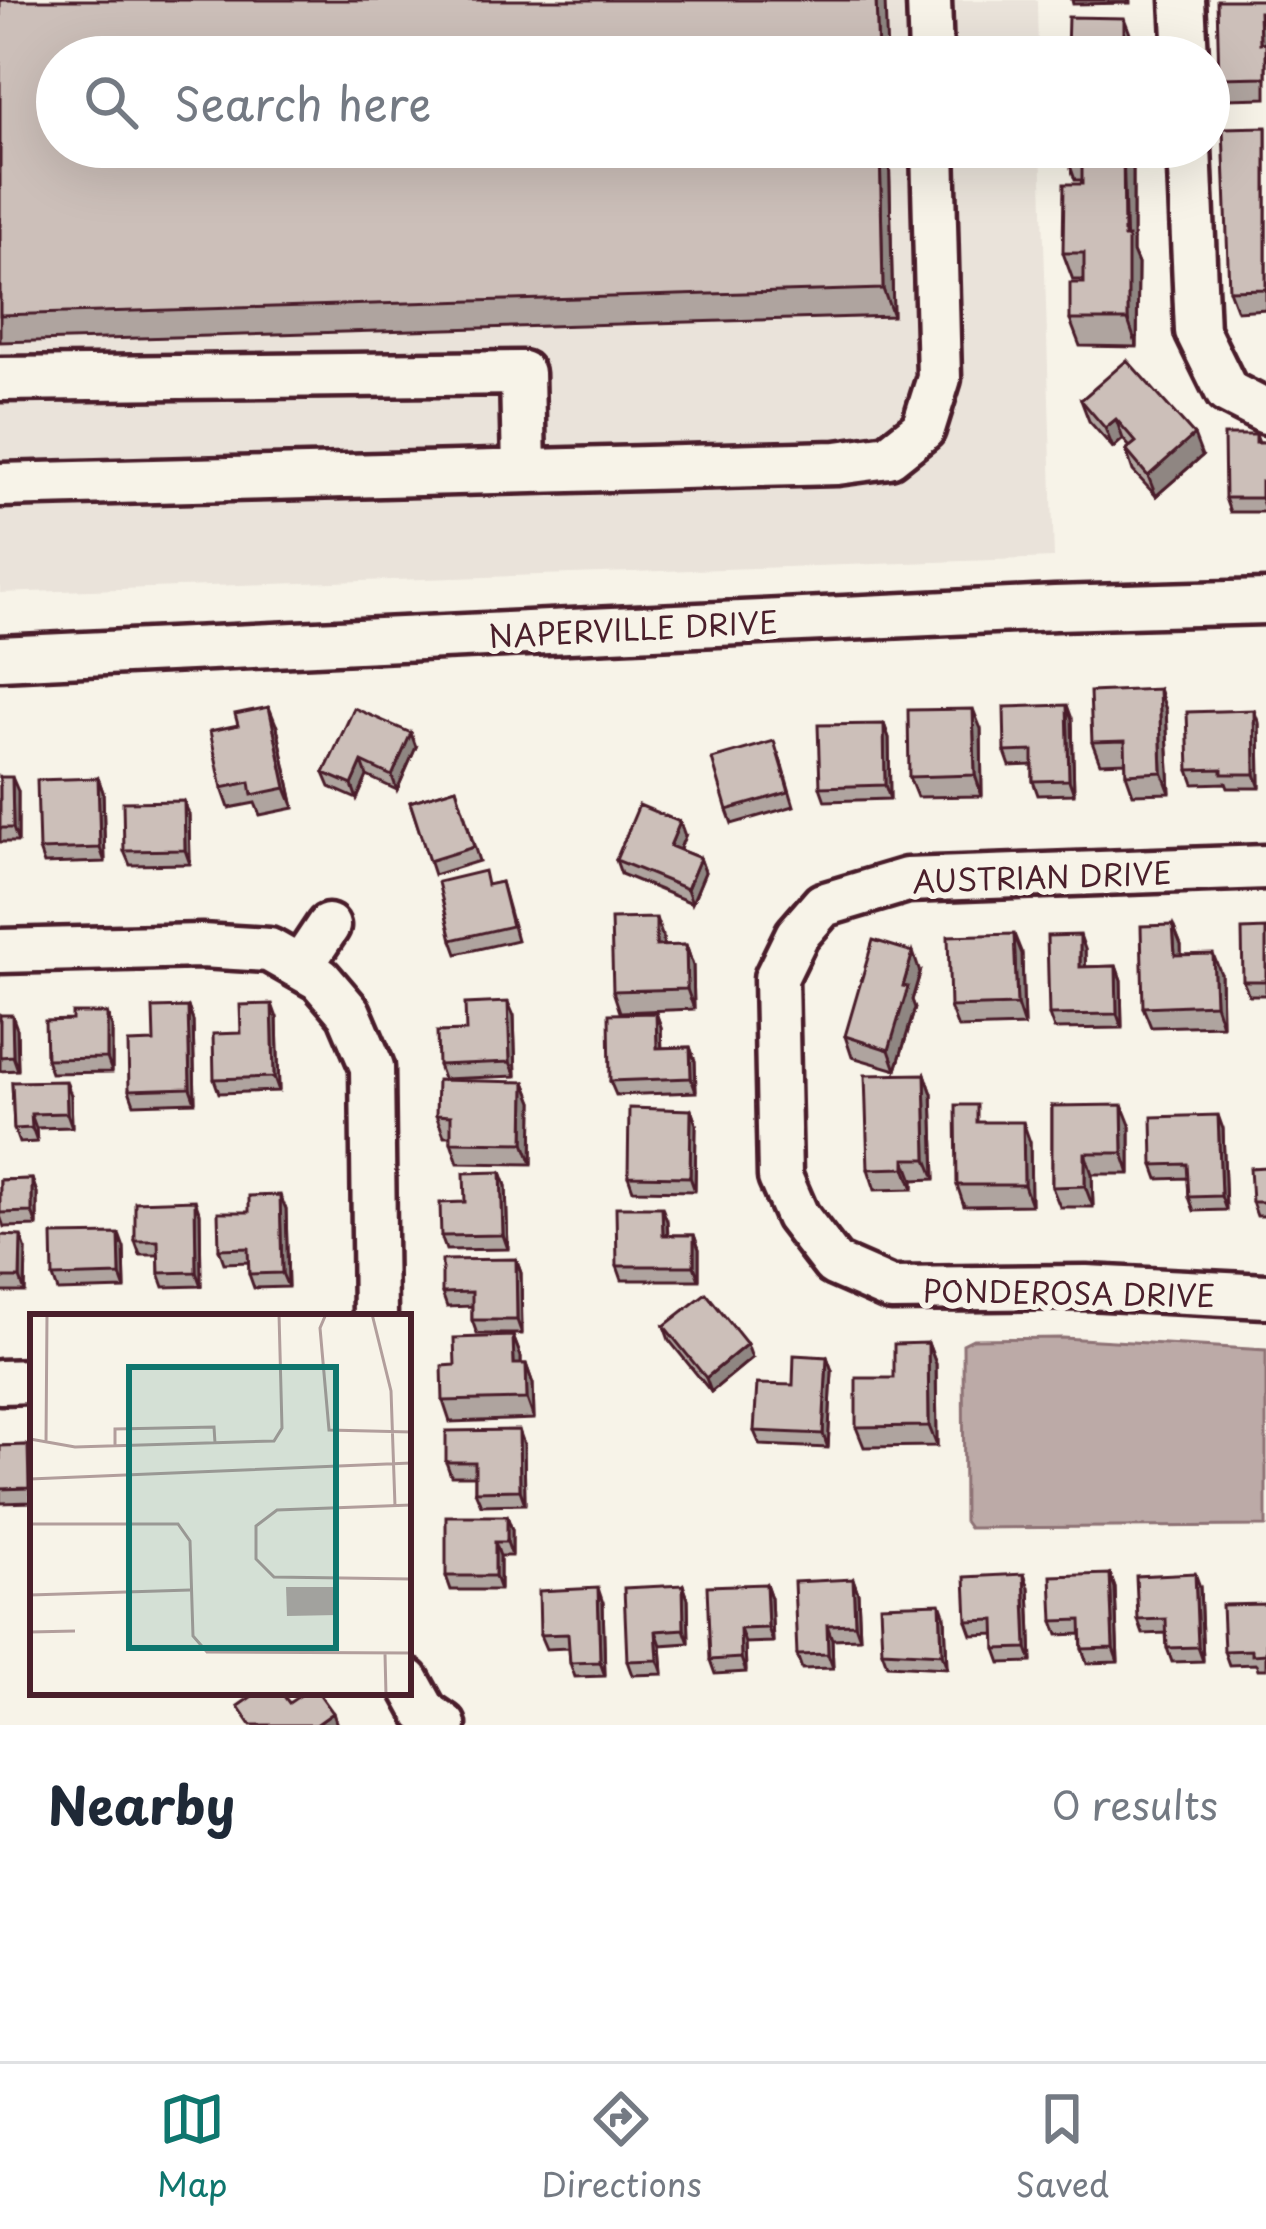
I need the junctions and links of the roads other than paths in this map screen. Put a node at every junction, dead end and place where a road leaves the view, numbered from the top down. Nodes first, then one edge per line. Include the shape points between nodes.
1 (929, 0) edge
2 (1183, 0) edge
3 (930, 36) edge
4 (1185, 36) edge
5 (934, 168) edge
6 (1190, 168) edge
7 (0, 379) edge
8 (1266, 412) edge
9 (524, 471) junction
10 (0, 485) edge
11 (1266, 602) edge
12 (0, 658) edge
13 (1266, 867) edge
14 (823, 905) joint
15 (328, 926) dead end
16 (0, 951) edge
17 (302, 965) junction
18 (1266, 1296) edge
19 (375, 1314) edge
20 (30, 1381) edge
21 (0, 1382) edge
22 (411, 1686) edge
23 (444, 1725) edge

1 - 3 street
2 - 4 street
5 - 9 street via 939,377 922,429 889,456
6 - 8 street via 1197,331 1227,392
7 - 9 street via 522,373
9 - 10 street
11 - 12 street, NAPERVILLE DRIVE
13 - 14 street, AUSTRIAN DRIVE via 907,880
14 - 18 street, PONDEROSA DRIVE via 776,978 777,1119 780,1177 797,1216 834,1264 891,1289
15 - 17 street
16 - 17 street via 201,946 269,950
17 - 19 street via 349,1013 372,1066
20 - 21 street
22 - 23 street

